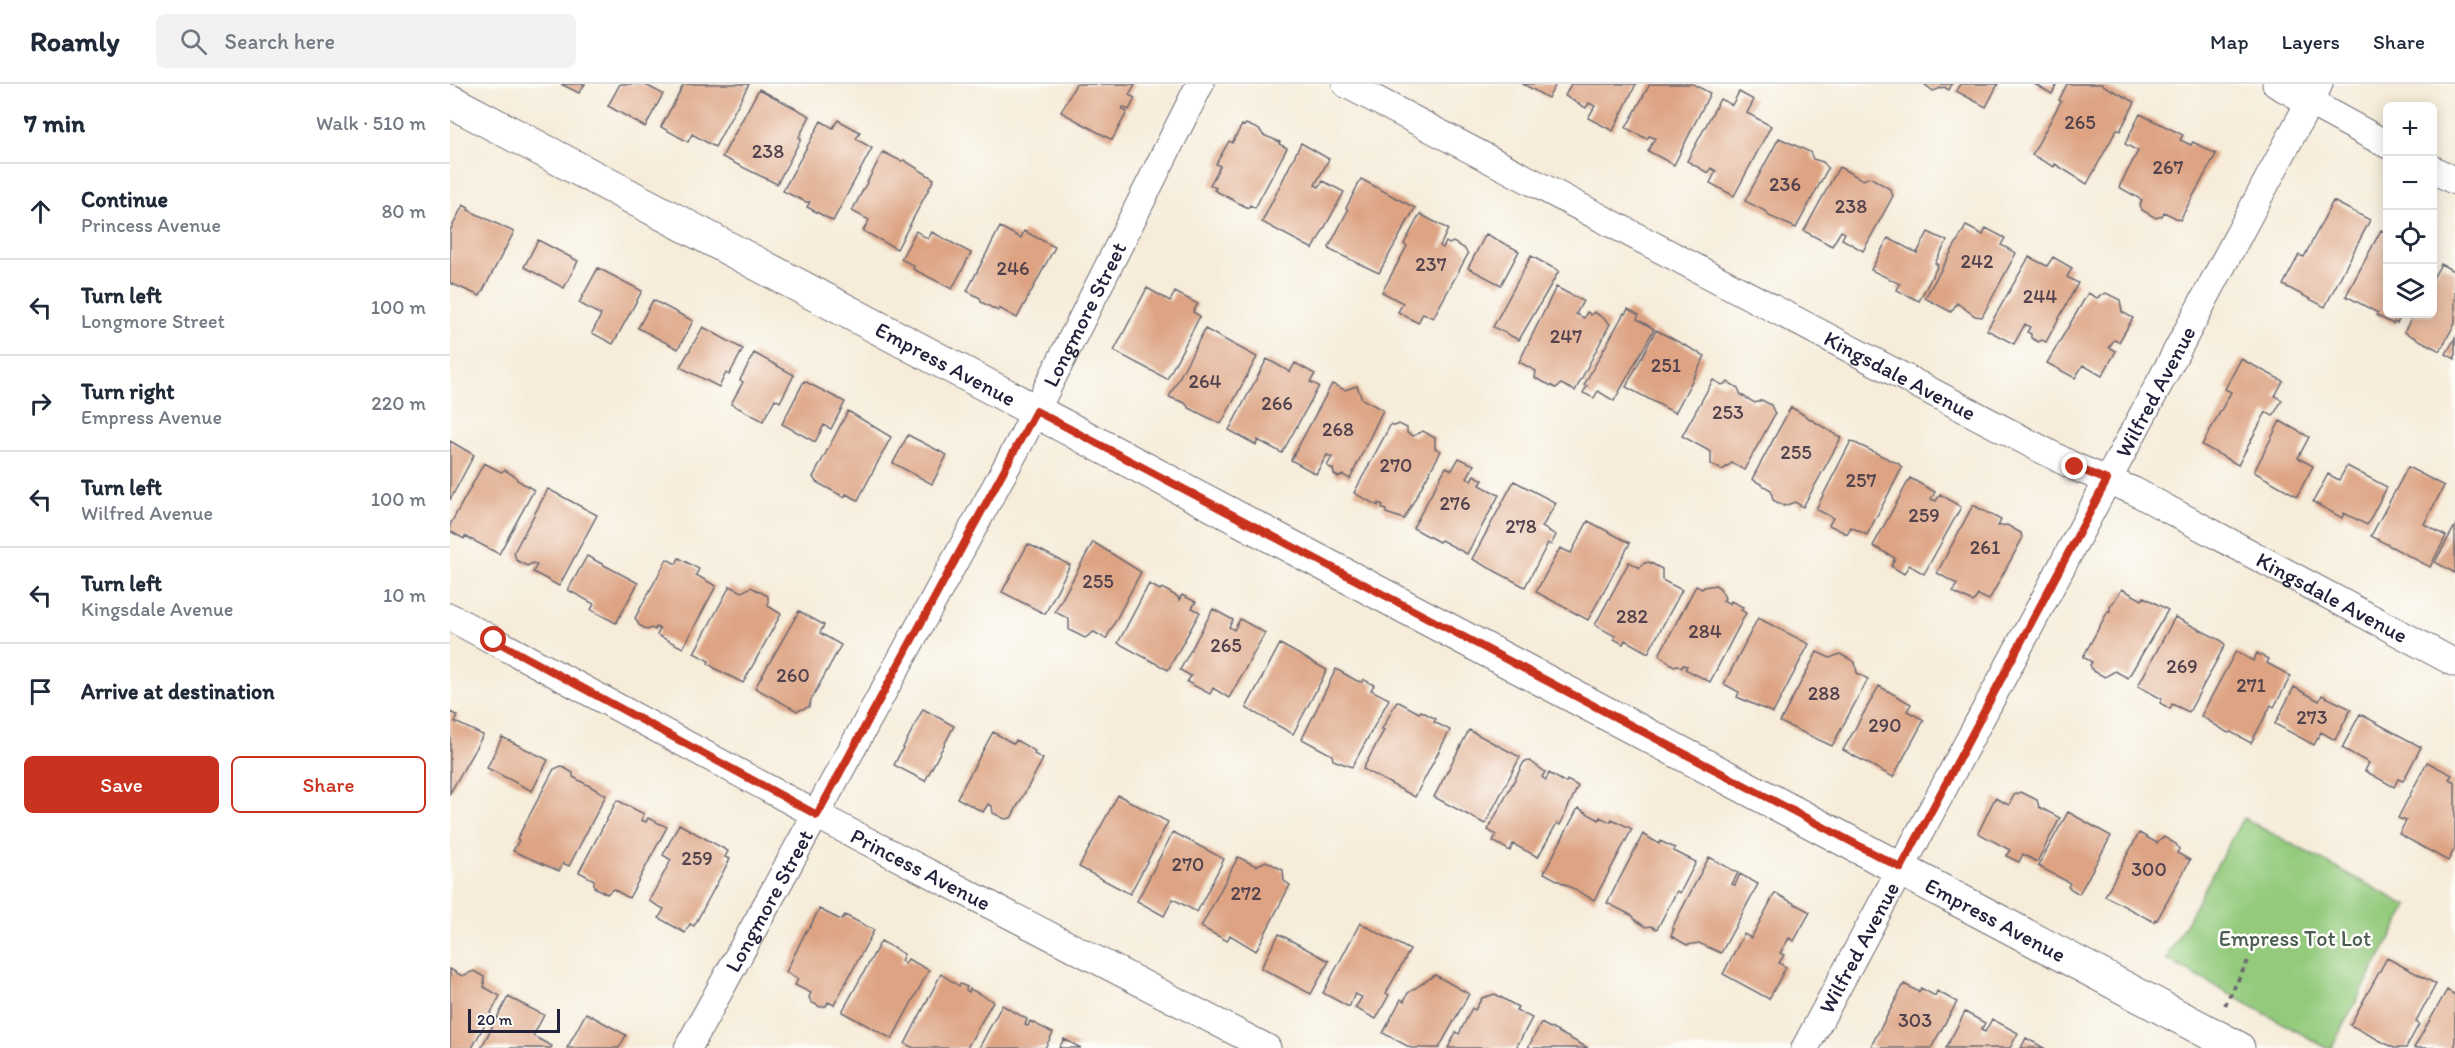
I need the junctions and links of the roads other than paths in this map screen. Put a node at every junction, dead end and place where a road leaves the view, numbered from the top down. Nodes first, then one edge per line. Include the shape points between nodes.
1 (1200, 84) edge
2 (1346, 84) edge
3 (2276, 84) edge
4 (2314, 93) edge
5 (450, 101) edge
6 (2383, 141) edge
7 (2437, 171) edge
8 (2455, 181) edge
9 (1036, 411) junction
10 (2107, 480) junction
11 (450, 617) edge
12 (2455, 663) edge
13 (817, 815) junction
14 (1901, 868) junction
15 (688, 1048) edge
16 (1267, 1048) edge
17 (1805, 1048) edge
18 (2238, 1048) edge

1 - 9 street, Longmore Street
2 - 10 street, Kingsdale Avenue via 2075,467
3 - 4 street
4 - 6 street
4 - 10 street, Wilfred Avenue
5 - 9 street, Empress Avenue
7 - 8 street
9 - 13 street, Longmore Street
9 - 14 street, Empress Avenue
10 - 12 street, Kingsdale Avenue
10 - 14 street, Wilfred Avenue
11 - 13 street, Princess Avenue
13 - 15 street, Longmore Street
13 - 16 street, Princess Avenue
14 - 17 street, Wilfred Avenue
14 - 18 street, Empress Avenue

